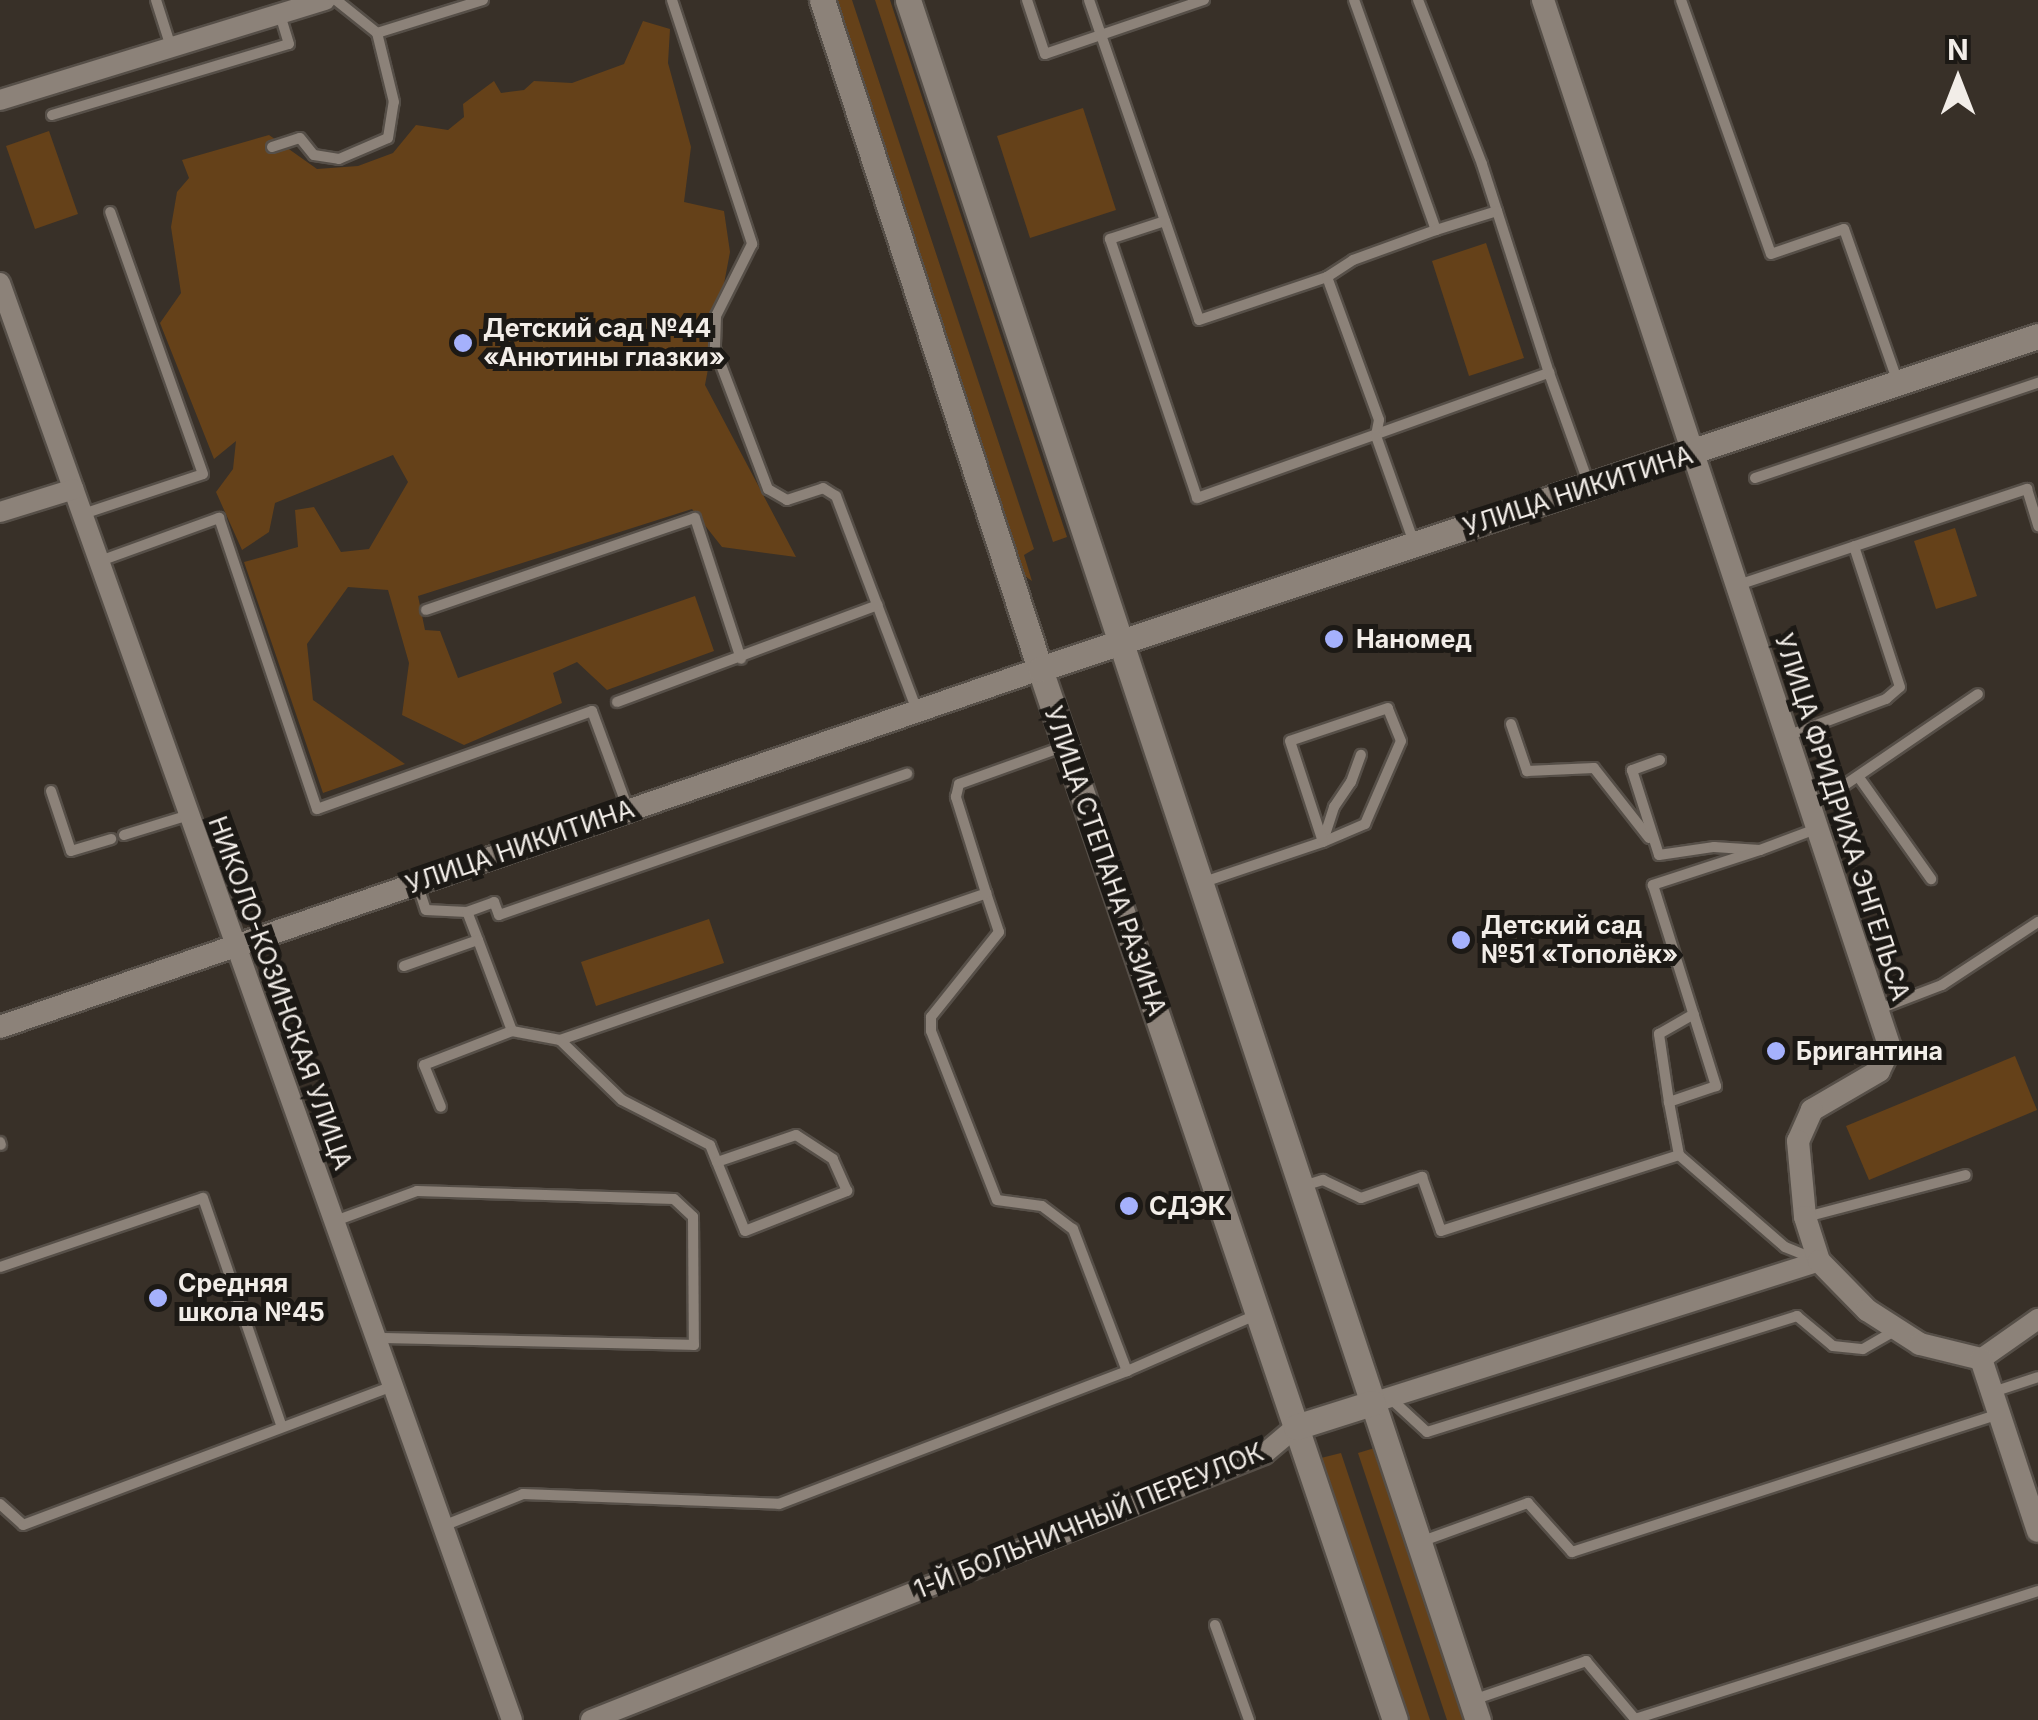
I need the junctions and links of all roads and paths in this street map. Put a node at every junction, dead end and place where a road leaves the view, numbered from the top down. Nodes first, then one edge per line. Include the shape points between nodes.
1 (156, 0) edge
2 (325, 0) edge
3 (336, 0) edge
4 (483, 0) edge
5 (672, 0) edge
6 (822, 0) edge
7 (908, 0) edge
8 (1027, 0) edge
9 (1089, 0) edge
10 (1204, 0) edge
11 (1354, 0) edge
12 (1418, 0) edge
13 (1543, 0) edge
14 (1681, 0) edge
15 (280, 14) junction
16 (378, 33) junction
17 (1100, 35) junction
18 (172, 48) junction
19 (0, 100) edge
20 (52, 114) dead end
21 (272, 147) dead end
22 (1496, 211) junction
23 (110, 212) dead end
24 (1165, 220) junction
25 (1436, 230) junction
26 (1327, 277) junction
27 (0, 283) edge
28 (2038, 336) edge
29 (1549, 374) junction
30 (1898, 382) junction
31 (2038, 384) edge
32 (1376, 436) junction
33 (1694, 453) junction
34 (1755, 478) dead end
35 (1590, 487) junction
36 (74, 489) junction
37 (0, 512) edge
38 (83, 514) junction
39 (2038, 526) edge
40 (1414, 543) junction
41 (1854, 546) junction
42 (100, 561) junction
43 (1737, 586) junction
44 (878, 605) junction
45 (426, 610) dead end
46 (1118, 642) junction
47 (741, 658) junction
48 (1040, 669) junction
49 (1978, 694) dead end
50 (617, 702) dead end
51 (918, 711) junction
52 (1511, 724) dead end
53 (1786, 736) junction
54 (1066, 746) junction
55 (1361, 754) dead end
56 (1660, 760) dead end
57 (907, 774) dead end
58 (1860, 779) junction
59 (51, 791) dead end
60 (628, 810) junction
61 (190, 815) junction
62 (1814, 819) junction
63 (124, 835) dead end
64 (111, 839) dead end
65 (1323, 842) junction
66 (1653, 842) junction
67 (1760, 850) junction
68 (1931, 878) dead end
69 (416, 882) junction
70 (1198, 884) junction
71 (986, 893) junction
72 (467, 912) junction
73 (2038, 922) edge
74 (478, 940) junction
75 (236, 944) junction
76 (404, 966) dead end
77 (1878, 1010) junction
78 (1694, 1014) junction
79 (0, 1027) edge
80 (512, 1031) junction
81 (560, 1040) junction
82 (1669, 1102) junction
83 (440, 1107) dead end
84 (1678, 1156) junction
85 (717, 1162) junction
86 (1966, 1176) dead end
87 (1300, 1187) junction
88 (1805, 1217) junction
89 (335, 1221) junction
90 (1819, 1261) junction
91 (0, 1267) edge
92 (1258, 1314) junction
93 (2038, 1319) edge
94 (1898, 1330) junction
95 (376, 1338) junction
96 (1981, 1359) junction
97 (1127, 1371) junction
98 (2038, 1377) edge
99 (394, 1386) junction
100 (1381, 1400) junction
101 (1996, 1403) junction
102 (281, 1425) junction
103 (1296, 1427) junction
104 (0, 1504) edge
105 (444, 1526) junction
106 (2038, 1531) edge
107 (1419, 1542) junction
108 (2038, 1591) edge
109 (1215, 1625) dead end
110 (1475, 1710) edge
111 (512, 1720) edge
112 (590, 1720) edge
113 (1249, 1720) edge
114 (1396, 1720) edge

1 - 18 lane
2 - 15 street
3 - 16 lane
4 - 16 lane
5 - 44 lane via 752,244 716,316 715,349 768,489 787,500 823,488 836,496
6 - 48 main road, УЛИЦА СТЕПАНА РАЗИНА
7 - 46 main road
8 - 17 lane via 1045,54
9 - 17 lane
10 - 17 lane
11 - 25 lane
12 - 22 lane
13 - 33 street, УЛИЦА ФРИДРИХА ЭНГЕЛЬСА
14 - 30 lane via 1771,254 1844,229
15 - 18 street
15 - 20 lane via 290,44
16 - 21 lane via 394,102 388,138 339,159 314,155 300,138
17 - 24 lane
18 - 19 street
22 - 25 lane
22 - 29 lane
23 - 38 lane via 203,474
24 - 26 lane via 1200,320
24 - 32 lane via 1110,239 1197,498
25 - 26 lane via 1353,260
26 - 32 lane via 1379,420
27 - 36 street, НИКОЛО-КОЗИНСКАЯ УЛИЦА
28 - 30 main road, УЛИЦА НИКИТИНА
29 - 32 lane
29 - 35 lane
30 - 33 main road, УЛИЦА НИКИТИНА
31 - 34 lane
32 - 40 lane
33 - 35 main road, УЛИЦА НИКИТИНА
33 - 43 street, УЛИЦА ФРИДРИХА ЭНГЕЛЬСА
35 - 40 main road, УЛИЦА НИКИТИНА
36 - 37 street
36 - 38 street, НИКОЛО-КОЗИНСКАЯ УЛИЦА
38 - 42 street, НИКОЛО-КОЗИНСКАЯ УЛИЦА
39 - 41 lane via 2027,489
40 - 46 main road, УЛИЦА НИКИТИНА
41 - 43 lane
41 - 53 lane via 1900,687 1886,699
42 - 60 lane via 219,518 316,808 592,711
42 - 61 street, НИКОЛО-КОЗИНСКАЯ УЛИЦА
43 - 53 street, УЛИЦА ФРИДРИХА ЭНГЕЛЬСА
44 - 47 lane
44 - 51 lane
45 - 47 lane via 695,518
46 - 48 main road, УЛИЦА НИКИТИНА
46 - 70 main road
47 - 50 lane
48 - 51 street, УЛИЦА НИКИТИНА
48 - 54 main road, УЛИЦА СТЕПАНА РАЗИНА
49 - 58 lane
51 - 60 street, УЛИЦА НИКИТИНА
52 - 66 lane via 1527,771 1594,768
53 - 62 street, УЛИЦА ФРИДРИХА ЭНГЕЛЬСА
54 - 71 lane via 959,784 956,797
54 - 92 main road, УЛИЦА СТЕПАНА РАЗИНА
55 - 65 lane
56 - 66 lane via 1632,770
57 - 72 lane via 499,914 494,902
58 - 62 lane
58 - 68 lane
59 - 64 lane via 72,851
60 - 69 street, УЛИЦА НИКИТИНА
61 - 63 lane
61 - 75 street, НИКОЛО-КОЗИНСКАЯ УЛИЦА
62 - 67 lane
62 - 77 street, УЛИЦА ФРИДРИХА ЭНГЕЛЬСА
65 - 65 lane via 1365,824 1400,741 1388,708 1290,741
65 - 70 lane
66 - 67 lane via 1659,855 1714,847
67 - 78 lane via 1653,885
69 - 72 lane via 426,910
69 - 75 street, УЛИЦА НИКИТИНА
70 - 87 main road
71 - 81 lane
71 - 97 lane via 999,932 931,1017 930,1032 997,1200 1042,1206 1073,1228
72 - 74 lane
73 - 77 lane via 1942,985
74 - 76 lane
74 - 80 lane
75 - 79 street, УЛИЦА НИКИТИНА
75 - 89 street, НИКОЛО-КОЗИНСКАЯ УЛИЦА
77 - 88 street, УЛИЦА ФРИДРИХА ЭНГЕЛЬСА via 1890,1048 1879,1071 1812,1110 1798,1141
78 - 82 lane via 1659,1034
78 - 82 lane via 1716,1086
80 - 81 lane
80 - 83 lane via 424,1064
81 - 85 lane via 622,1100 710,1145
82 - 84 lane
84 - 87 lane via 1441,1231 1422,1178 1361,1198 1323,1180
84 - 90 lane via 1785,1247
85 - 85 lane via 745,1231 847,1191 833,1159 796,1135
86 - 88 lane
87 - 100 main road
88 - 90 street, УЛИЦА ФРИДРИХА ЭНГЕЛЬСА
89 - 95 street, НИКОЛО-КОЗИНСКАЯ УЛИЦА
89 - 95 lane via 417,1191 674,1199 693,1217 694,1345
90 - 94 street, УЛИЦА ФРИДРИХА ЭНГЕЛЬСА via 1867,1310
90 - 100 street, 1-Й БОЛЬНИЧНЫЙ ПЕРЕУЛОК
91 - 102 lane via 203,1198
92 - 97 lane
92 - 103 main road, УЛИЦА СТЕПАНА РАЗИНА
93 - 96 street
94 - 96 street, УЛИЦА ФРИДРИХА ЭНГЕЛЬСА via 1920,1344
94 - 100 lane via 1863,1349 1834,1346 1797,1316 1426,1432
95 - 99 street, НИКОЛО-КОЗИНСКАЯ УЛИЦА
96 - 101 street
97 - 105 lane via 780,1504 523,1494
98 - 101 lane
99 - 102 lane
99 - 105 street, НИКОЛО-КОЗИНСКАЯ УЛИЦА
100 - 103 main road, 1-Й БОЛЬНИЧНЫЙ ПЕРЕУЛОК
100 - 107 main road
101 - 106 street
101 - 107 lane via 1572,1552 1528,1504
102 - 104 lane via 23,1525
103 - 112 street, 1-Й БОЛЬНИЧНЫЙ ПЕРЕУЛОК via 1264,1454
103 - 114 main road, УЛИЦА СТЕПАНА РАЗИНА
105 - 111 street, НИКОЛО-КОЗИНСКАЯ УЛИЦА
107 - 110 main road
108 - 110 lane via 1635,1718 1586,1661
109 - 113 lane

